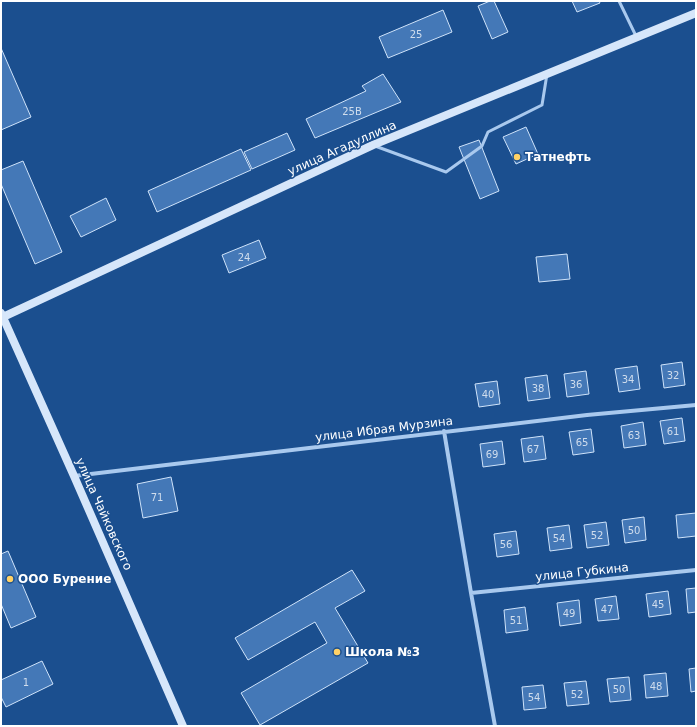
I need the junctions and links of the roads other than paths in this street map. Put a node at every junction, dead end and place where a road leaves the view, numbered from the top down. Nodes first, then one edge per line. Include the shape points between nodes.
1 (619, 1) edge
2 (696, 13) edge
3 (637, 37) junction
4 (547, 74) junction
5 (373, 145) junction
6 (2, 315) edge
7 (696, 405) edge
8 (444, 431) junction
9 (74, 476) junction
10 (696, 570) edge
11 (471, 593) junction
12 (183, 726) edge
13 (495, 726) edge

1 - 3 lane
2 - 3 main road, улица Агадуллина
3 - 4 main road, улица Агадуллина
4 - 5 main road, улица Агадуллина
4 - 5 lane via 542,105 488,132 482,146 446,172
5 - 6 main road, улица Агадуллина
6 - 9 main road, улица Чайковского
7 - 8 street, улица Ибрая Мурзина
8 - 9 street, улица Ибрая Мурзина
8 - 11 street
9 - 12 main road, улица Чайковского
10 - 11 street, улица Губкина
11 - 13 street

